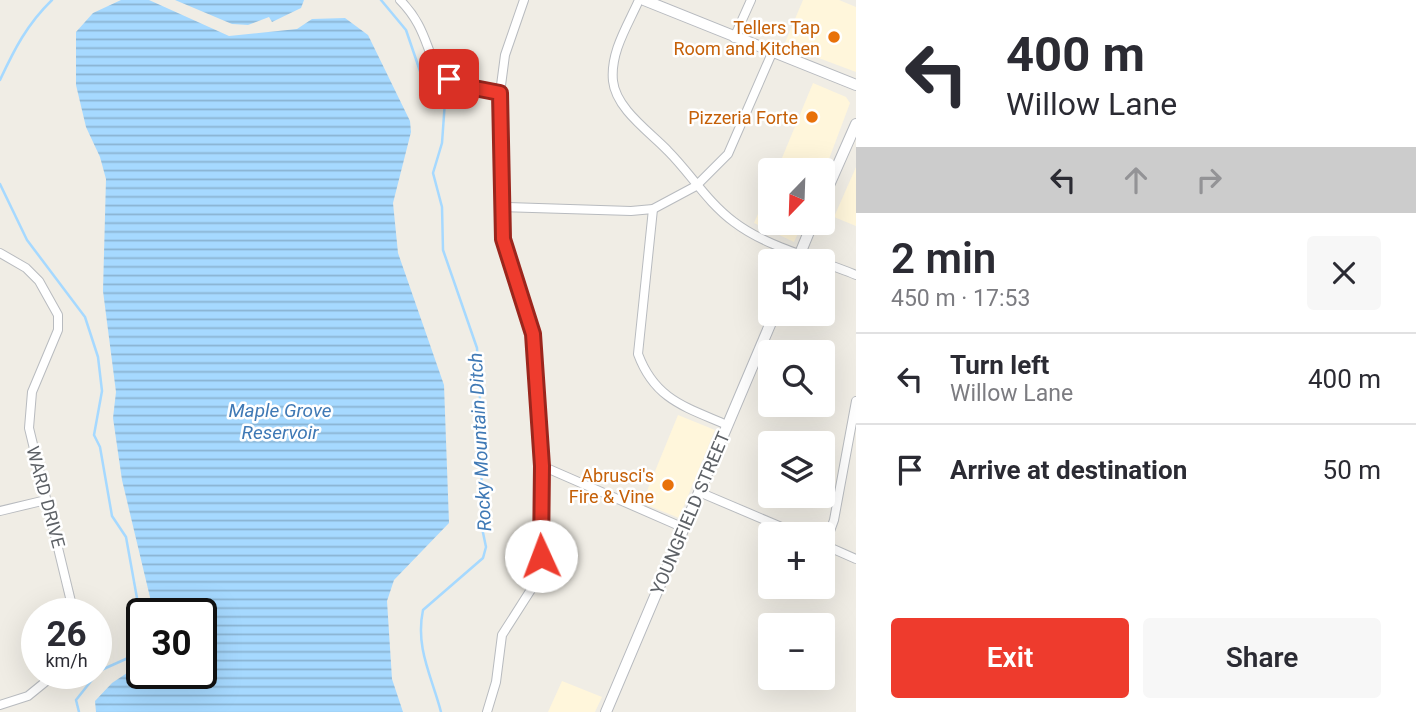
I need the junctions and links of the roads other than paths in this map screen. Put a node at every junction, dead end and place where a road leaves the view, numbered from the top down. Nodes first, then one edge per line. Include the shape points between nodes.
1 (400, 0) edge
2 (524, 0) edge
3 (641, 0) edge
4 (751, 0) edge
5 (734, 38) junction
6 (772, 53) junction
7 (856, 85) edge
8 (500, 93) junction
9 (856, 124) edge
10 (835, 172) edge
11 (696, 186) junction
12 (505, 207) junction
13 (653, 209) junction
14 (784, 249) edge
15 (0, 253) edge
16 (835, 268) edge
17 (856, 275) edge
18 (769, 326) edge
19 (856, 401) edge
20 (727, 425) junction
21 (542, 466) junction
22 (699, 492) junction
23 (46, 500) junction
24 (0, 511) edge
25 (770, 522) edge
26 (833, 522) edge
27 (684, 528) junction
28 (835, 550) edge
29 (856, 559) edge
30 (70, 598) edge
31 (37, 689) edge
32 (0, 705) edge
33 (486, 712) edge
34 (606, 712) edge

1 - 8 street via 443,74 464,86
2 - 8 street via 505,55
3 - 5 street
3 - 11 street via 617,47 613,82 632,118 668,150
4 - 5 street
5 - 6 street
6 - 7 street
6 - 11 street via 728,154
8 - 12 street
9 - 10 street
11 - 13 street
11 - 14 street via 739,225
12 - 13 street
12 - 21 street via 503,239 533,334
13 - 20 street via 638,354 660,392
15 - 23 street, WARD DRIVE via 39,281 58,315 58,330 28,410 34,458
16 - 17 street
18 - 20 street, YOUNGFIELD STREET
19 - 26 street
20 - 22 street, YOUNGFIELD STREET
21 - 27 street
21 - 33 street via 539,571 502,635 496,682
22 - 25 street
22 - 27 street, YOUNGFIELD STREET
23 - 24 street
23 - 30 street, WARD DRIVE
27 - 34 street, YOUNGFIELD STREET
28 - 29 street
31 - 32 street

